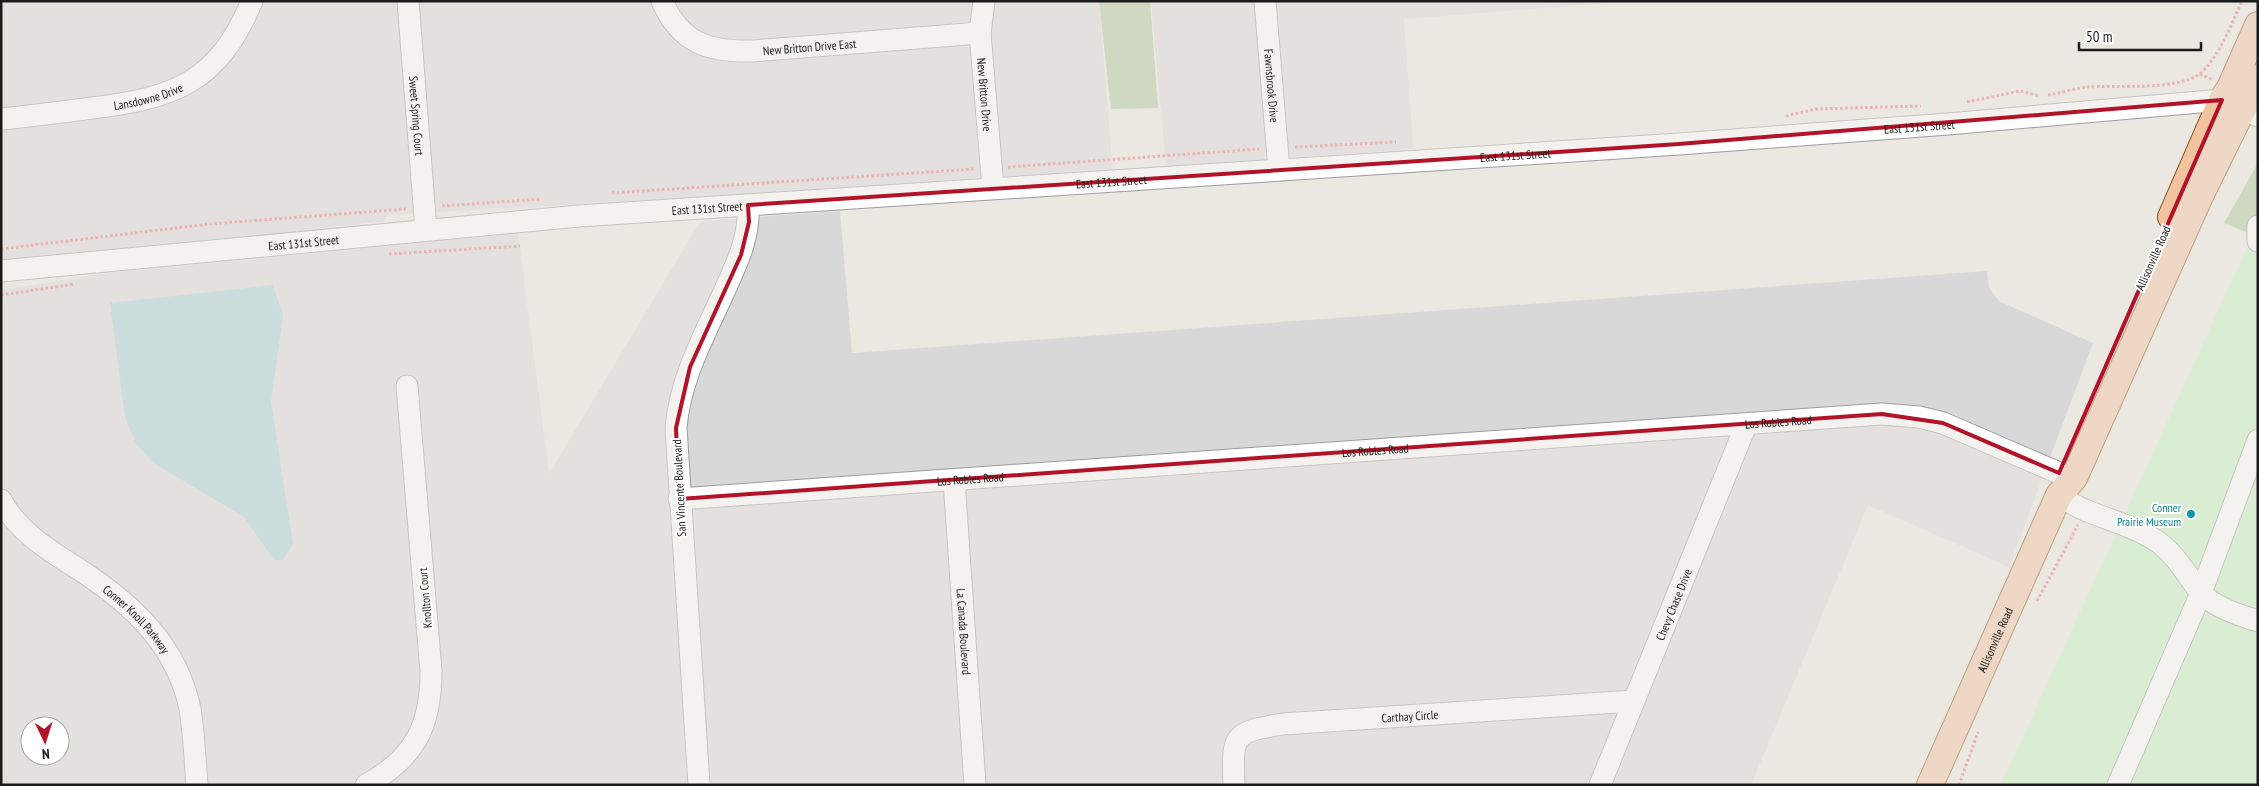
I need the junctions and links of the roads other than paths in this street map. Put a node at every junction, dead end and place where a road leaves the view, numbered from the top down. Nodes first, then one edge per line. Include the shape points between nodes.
1 (252, 1) edge
2 (408, 1) edge
3 (662, 1) edge
4 (984, 1) edge
5 (1265, 1) edge
6 (2258, 25) edge
7 (980, 33) junction
8 (2258, 78) edge
9 (2241, 108) edge
10 (1, 120) edge
11 (1278, 170) junction
12 (994, 188) junction
13 (748, 205) junction
14 (2258, 226) edge
15 (426, 230) junction
16 (2258, 241) edge
17 (1, 271) edge
18 (407, 386) dead end
19 (1746, 425) junction
20 (2258, 440) edge
21 (954, 480) junction
22 (2059, 484) junction
23 (679, 499) junction
24 (1, 500) edge
25 (2201, 593) junction
26 (2258, 622) edge
27 (1633, 702) junction
28 (197, 785) edge
29 (366, 785) edge
30 (699, 785) edge
31 (975, 785) edge
32 (1234, 785) edge
33 (1600, 785) edge
34 (1930, 785) edge
35 (2118, 785) edge

1 - 10 street, Lansdowne Drive via 222,55 199,76 163,96 128,104
2 - 15 street, Sweet Spring Court
3 - 7 street, New Britton Drive East via 672,21 688,37 710,49 723,51
4 - 7 street, New Britton Drive
5 - 11 street, Fawnsbrook Drive
6 - 9 main road, Allisonville Road via 2230,88
7 - 12 street, New Britton Drive
8 - 9 main road, Allisonville Road
9 - 11 street, East 131st Street
9 - 22 main road, Allisonville Road
11 - 12 street, East 131st Street
12 - 13 street, East 131st Street
13 - 15 street, East 131st Street
13 - 23 street, San Vincente Boulevard via 749,222 741,255 681,392 676,428
14 - 16 street
15 - 17 street, East 131st Street
18 - 29 street, Knollton Court via 431,671 430,705 411,749 389,771
19 - 21 street, Los Robles Road
19 - 22 street, Los Robles Road via 1882,414 1919,417 1943,423
19 - 27 street, Chevy Chase Drive
20 - 25 street
21 - 23 street, Los Robles Road
21 - 31 street, La Canada Boulevard
22 - 25 street, Los Robles Road via 2084,510 2154,539 2175,558
22 - 34 main road, Allisonville Road
23 - 30 street, San Vincente Boulevard
24 - 28 street, Conner Knoll Parkway via 39,544 116,594 147,623 161,642 177,670 189,707
25 - 26 street, Los Robles Road via 2226,610
25 - 35 street
27 - 32 street, Carthay Circle via 1258,728 1243,733 1234,745
27 - 33 street, Chevy Chase Drive

